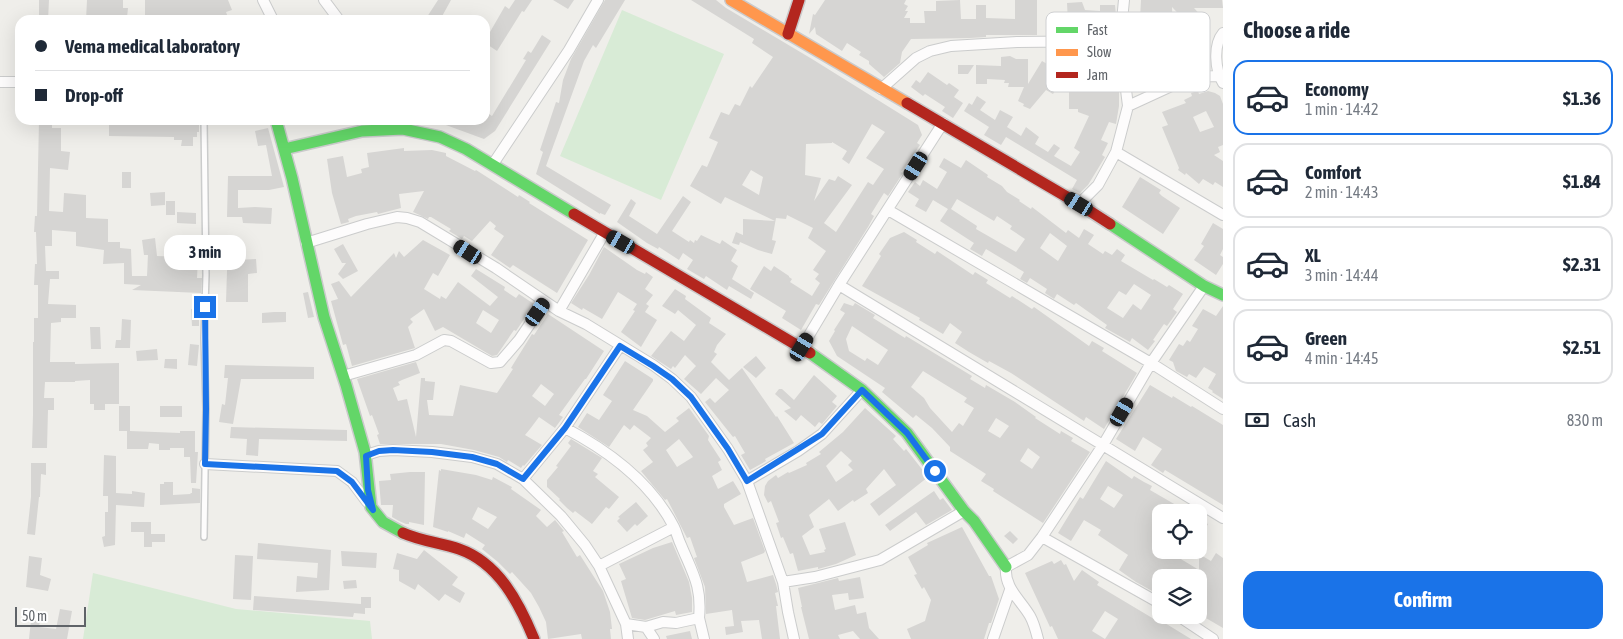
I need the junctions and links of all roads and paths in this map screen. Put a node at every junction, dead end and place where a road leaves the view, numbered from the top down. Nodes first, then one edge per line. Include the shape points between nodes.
1 (263, 0) edge
2 (324, 0) edge
3 (598, 0) edge
4 (731, 0) edge
5 (799, 0) edge
6 (270, 15) edge
7 (335, 15) edge
8 (1223, 33) edge
9 (788, 34) junction
10 (1046, 42) edge
11 (1221, 80) edge
12 (0, 82) edge
13 (15, 82) edge
14 (881, 89) junction
15 (1126, 92) edge
16 (1158, 92) edge
17 (1128, 106) junction
18 (943, 123) junction
19 (204, 125) edge
20 (277, 125) edge
21 (396, 125) edge
22 (402, 129) junction
23 (284, 149) junction
24 (1116, 152) junction
25 (493, 164) junction
26 (1079, 204) junction
27 (888, 210) junction
28 (1223, 215) edge
29 (605, 232) junction
30 (306, 243) junction
31 (839, 285) junction
32 (1204, 286) junction
33 (1223, 295) edge
34 (545, 302) junction
35 (558, 311) junction
36 (620, 346) junction
37 (802, 347) junction
38 (1151, 363) junction
39 (343, 376) junction
40 (862, 390) junction
41 (1223, 409) edge
42 (565, 428) junction
43 (1103, 445) junction
44 (366, 456) junction
45 (205, 464) junction
46 (523, 479) junction
47 (747, 481) junction
48 (373, 510) junction
49 (964, 511) junction
50 (1223, 518) edge
51 (674, 527) junction
52 (204, 537) dead end
53 (1042, 537) junction
54 (599, 566) junction
55 (1006, 567) junction
56 (783, 582) junction
57 (1010, 590) junction
58 (1152, 599) edge
59 (699, 618) junction
60 (626, 624) junction
61 (1190, 624) edge
62 (646, 627) junction
63 (534, 639) edge
64 (628, 639) edge
65 (654, 639) edge
66 (704, 639) edge
67 (794, 639) edge
68 (993, 639) edge
69 (1038, 639) edge
70 (1212, 639) edge

1 - 6 street
2 - 7 street
3 - 25 street via 569,50
4 - 9 street
5 - 9 street
8 - 11 street via 1217,49
9 - 14 street
10 - 14 street via 951,46 930,51 916,58
12 - 13 street
14 - 18 street
15 - 17 street
16 - 17 street
17 - 24 street
18 - 26 street
18 - 27 street
19 - 45 lane
20 - 23 street
21 - 22 street
22 - 23 street via 362,131
22 - 25 street via 455,142
23 - 30 street
24 - 26 street via 1098,185
24 - 28 street
25 - 29 street
26 - 32 street
27 - 31 street
27 - 38 street
29 - 35 street
29 - 37 street
30 - 34 street via 367,224 407,218 420,222 496,268
30 - 39 street via 329,337
31 - 37 street
31 - 43 street
32 - 33 street
32 - 38 street
34 - 35 street
34 - 39 street via 500,362 491,363 444,340 416,355
35 - 36 street
36 - 42 street
36 - 47 street via 672,379 691,397
37 - 40 street
38 - 41 street
38 - 43 street
39 - 44 street
40 - 47 street via 822,434
40 - 49 street via 907,433
42 - 46 street
42 - 51 street via 594,443 638,479 651,492
43 - 50 street
43 - 53 street
44 - 46 street via 393,450 472,457 497,464
44 - 48 street
45 - 48 street via 337,471 352,482
45 - 52 lane
46 - 54 street via 561,516
47 - 56 street
48 - 63 street via 384,522 400,531 468,552 482,560 509,590
49 - 55 street
49 - 56 street via 880,560
51 - 54 street
51 - 59 street via 694,571 699,590
53 - 55 street via 1028,555
53 - 58 street
54 - 60 street
55 - 57 street
56 - 67 street
57 - 68 street
57 - 69 street via 1030,616
59 - 62 street
59 - 66 street
60 - 62 street
60 - 64 street
61 - 70 street
62 - 65 street

